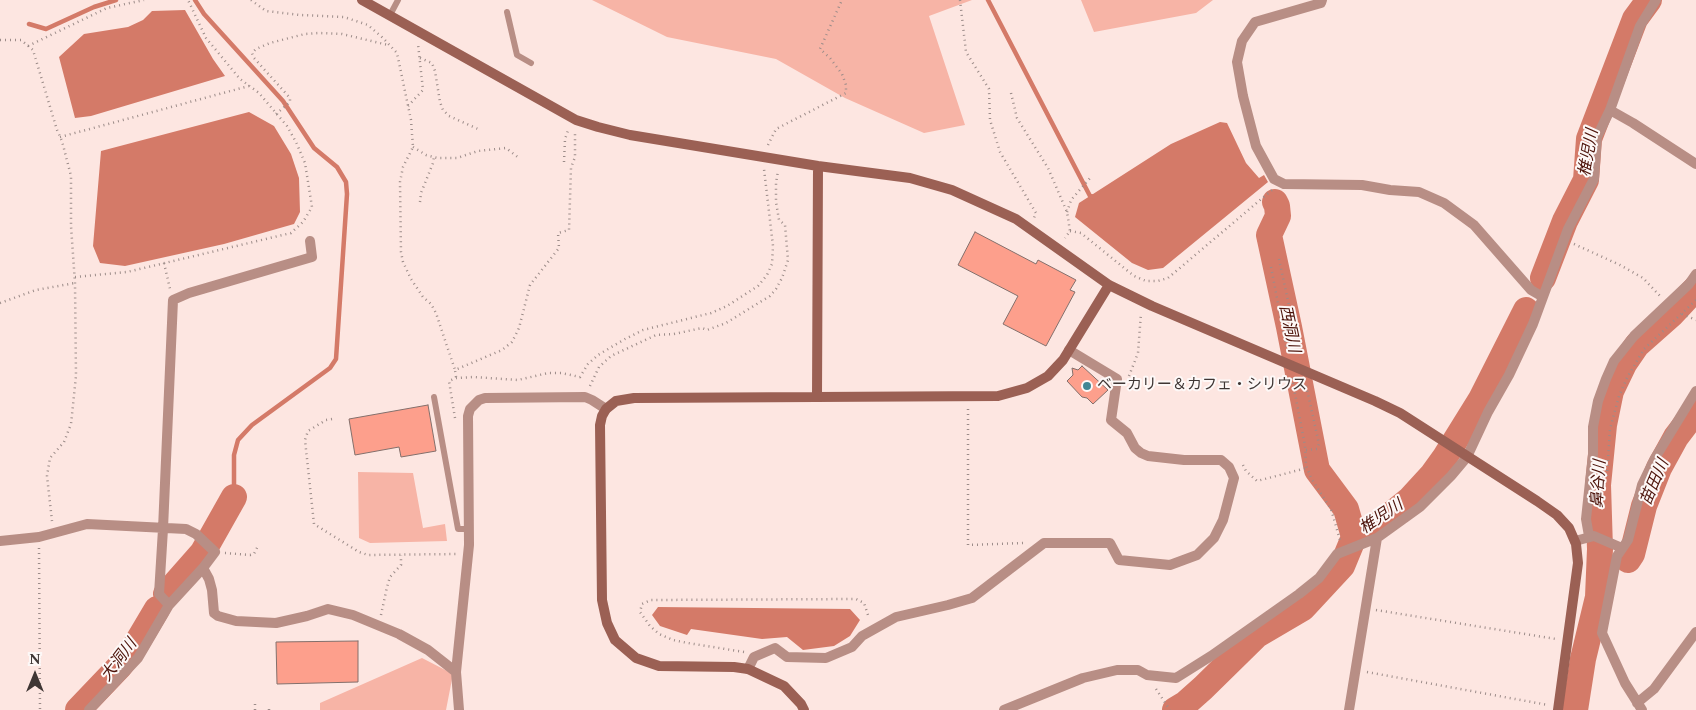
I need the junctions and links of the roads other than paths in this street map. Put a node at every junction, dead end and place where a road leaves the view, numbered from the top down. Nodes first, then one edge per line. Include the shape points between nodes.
1 (362, 0) edge
2 (398, 0) edge
3 (1322, 0) edge
4 (1656, 0) edge
5 (507, 12) dead end
6 (390, 15) junction
7 (530, 63) dead end
8 (1610, 110) junction
9 (1696, 164) edge
10 (818, 166) junction
11 (310, 241) dead end
12 (1696, 274) edge
13 (1109, 285) junction
14 (1543, 297) junction
15 (1069, 350) junction
16 (1696, 391) edge
17 (434, 397) dead end
18 (816, 397) junction
19 (606, 409) junction
20 (1464, 455) junction
21 (163, 528) junction
22 (469, 529) junction
23 (1592, 536) junction
24 (1377, 538) junction
25 (1575, 541) junction
26 (0, 542) edge
27 (1622, 548) junction
28 (203, 568) junction
29 (169, 605) junction
30 (1696, 632) edge
31 (748, 669) junction
32 (456, 672) junction
33 (1640, 706) edge
34 (1558, 708) edge
35 (89, 710) edge
36 (459, 710) edge
37 (804, 710) edge
38 (1004, 710) edge
39 (1349, 710) edge

1 - 6 street
2 - 6 lane
3 - 14 street via 1321,3 1255,22 1242,41 1237,62 1243,96 1256,146 1274,179 1284,184 1362,185 1419,192 1444,203 1474,225 1530,290
4 - 8 street via 1640,26
5 - 7 lane via 517,55
6 - 10 street via 576,120 630,135
8 - 9 street
8 - 14 street via 1596,137 1594,179 1568,229
10 - 13 street via 910,178 952,190 1016,219
10 - 18 street
11 - 21 street via 312,257 173,300
12 - 23 street via 1634,336 1614,361 1606,379 1593,427 1586,519
13 - 15 street
13 - 20 street via 1400,413
14 - 20 street via 1509,376
15 - 18 street via 1048,376 1027,388 998,396
15 - 31 street via 1117,379 1111,420 1141,453 1184,460 1221,460 1229,467 1234,478 1223,520 1214,538 1197,555 1170,565 1119,560 1110,543 1044,543 972,598 896,617 862,636 852,647 826,658 787,657 775,648 754,657
16 - 27 street via 1642,485 1628,540
17 - 22 lane via 458,529
18 - 19 street via 634,398 616,401
19 - 22 street via 585,397 485,398 474,404 468,416
19 - 31 street via 600,425 602,600 615,640 636,658 659,666
20 - 24 street via 1420,507
20 - 25 street via 1557,515
21 - 26 street via 87,524 39,537
21 - 28 street via 196,534 210,547
21 - 29 street via 159,594
22 - 32 street
23 - 25 street
23 - 27 street
24 - 38 street via 1337,554 1319,578 1299,594 1176,678 1147,675 1138,670 1116,670 1083,678
24 - 39 street
25 - 34 street via 1578,563
27 - 33 street via 1617,556 1602,633 1625,683
28 - 29 street
28 - 32 street via 212,590 214,613 218,616 276,624 328,609 354,615 428,650
29 - 35 street via 138,658
30 - 33 street
31 - 37 street via 784,686
32 - 36 street

